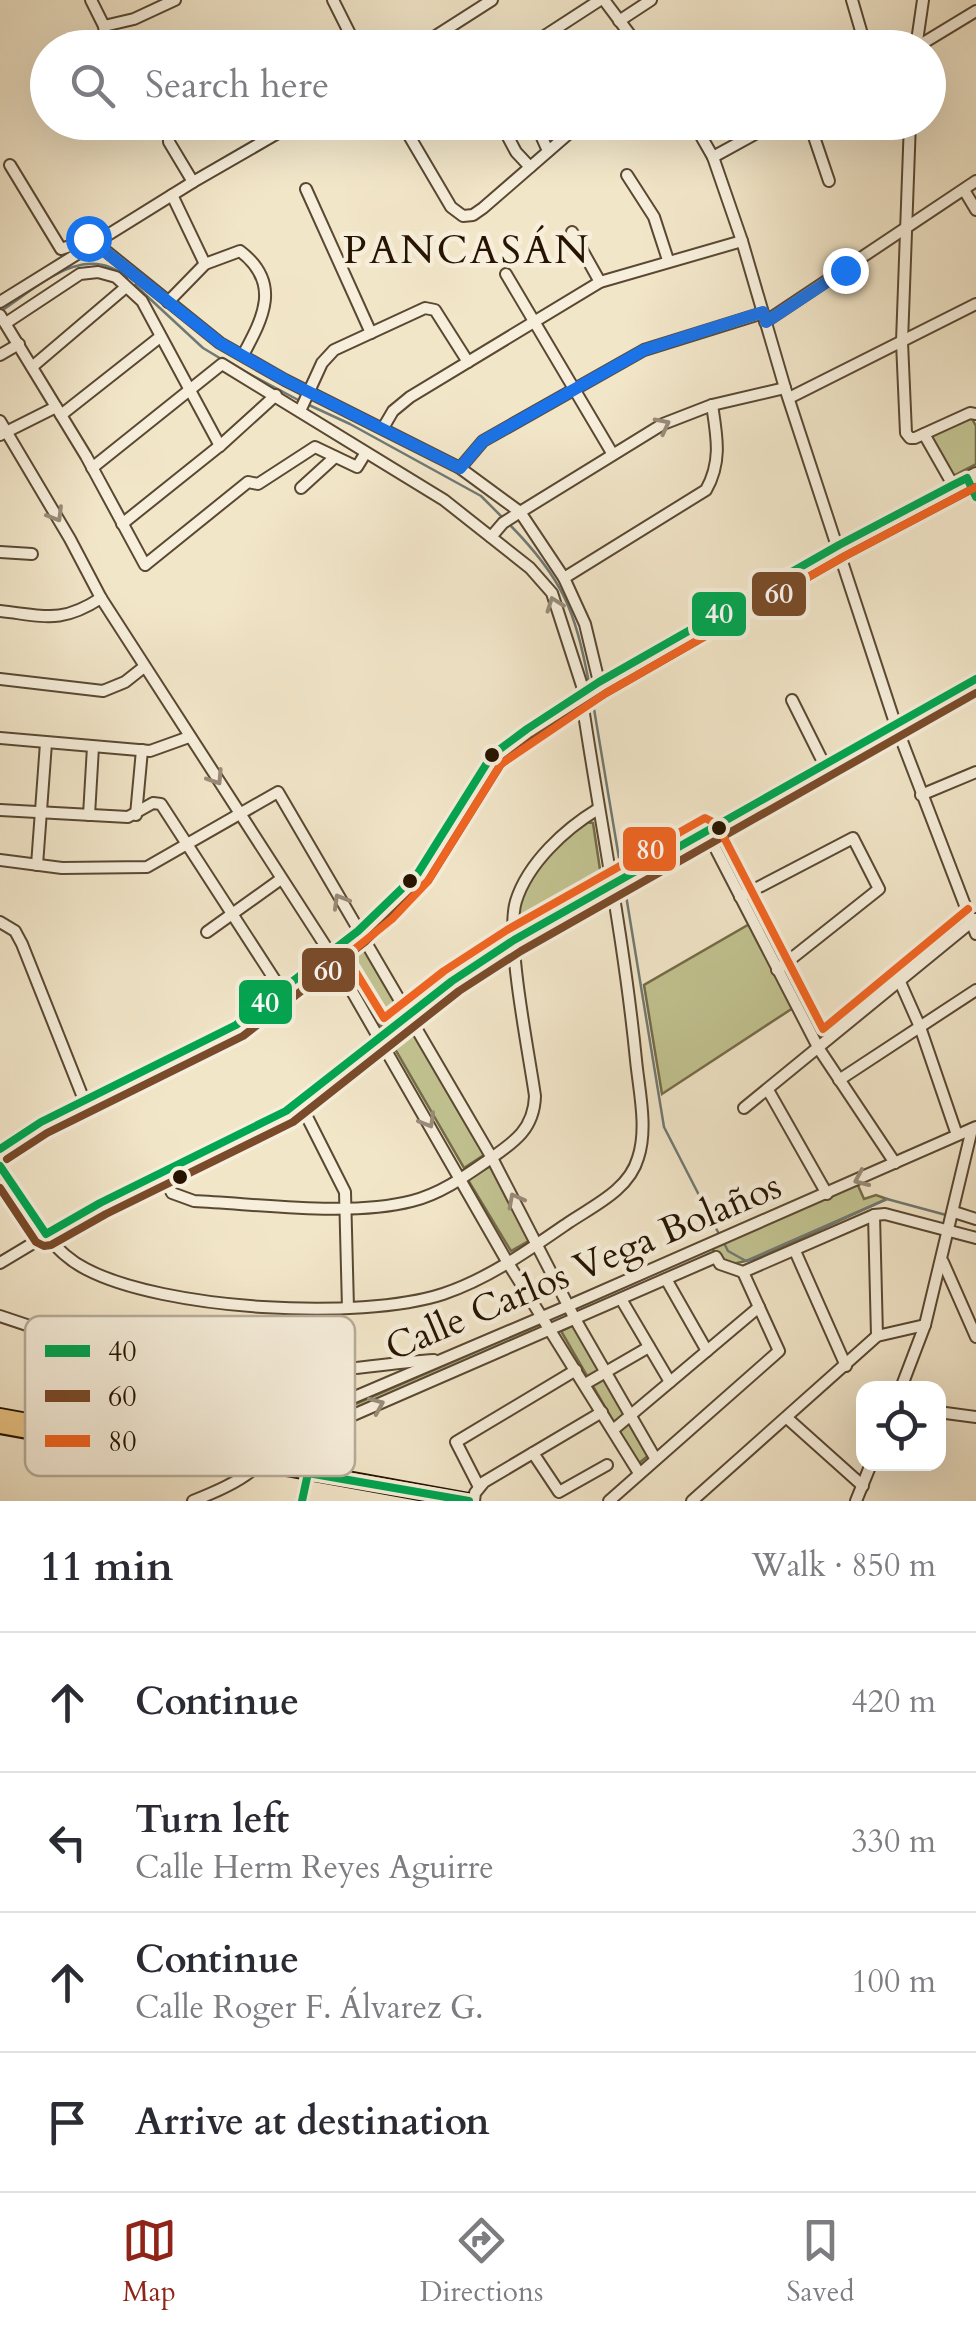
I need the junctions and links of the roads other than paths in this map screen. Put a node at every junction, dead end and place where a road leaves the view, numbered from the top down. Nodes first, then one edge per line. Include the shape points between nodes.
1 (91, 0) edge
2 (175, 0) edge
3 (332, 0) edge
4 (492, 0) edge
5 (602, 0) edge
6 (652, 0) edge
7 (852, 0) edge
8 (923, 0) edge
9 (976, 11) edge
10 (619, 21) junction
11 (104, 26) junction
12 (105, 30) edge
13 (348, 30) edge
14 (445, 30) edge
15 (554, 30) edge
16 (626, 30) edge
17 (861, 30) edge
18 (919, 30) edge
19 (944, 30) edge
20 (169, 140) edge
21 (265, 140) edge
22 (412, 140) edge
23 (510, 140) edge
24 (543, 140) edge
25 (561, 140) edge
26 (704, 140) edge
27 (745, 140) edge
28 (815, 140) edge
29 (909, 140) edge
30 (548, 151) junction
31 (713, 158) junction
32 (10, 166) dead end
33 (530, 166) junction
34 (627, 175) dead end
35 (976, 181) edge
36 (194, 182) junction
37 (829, 182) dead end
38 (306, 190) dead end
39 (964, 190) junction
40 (172, 196) junction
41 (976, 210) edge
42 (906, 230) junction
43 (572, 232) dead end
44 (742, 241) junction
45 (94, 242) junction
46 (668, 260) junction
47 (205, 264) junction
48 (506, 274) dead end
49 (600, 282) junction
50 (126, 287) junction
51 (0, 302) edge
52 (168, 302) junction
53 (976, 304) edge
54 (764, 317) junction
55 (3, 318) edge
56 (534, 322) junction
57 (371, 333) junction
58 (160, 337) junction
59 (902, 342) junction
60 (19, 344) junction
61 (0, 355) edge
62 (243, 355) junction
63 (468, 362) junction
64 (32, 366) junction
65 (574, 387) junction
66 (187, 391) junction
67 (787, 393) junction
68 (276, 395) junction
69 (304, 402) junction
70 (712, 406) junction
71 (58, 411) junction
72 (976, 414) edge
73 (382, 428) junction
74 (2, 429) edge
75 (924, 434) junction
76 (220, 446) junction
77 (366, 454) junction
78 (612, 454) junction
79 (336, 456) junction
80 (92, 468) junction
81 (460, 468) junction
82 (972, 475) edge
83 (952, 485) junction
84 (301, 488) dead end
85 (976, 497) edge
86 (519, 513) junction
87 (122, 524) junction
88 (492, 536) junction
89 (838, 545) junction
90 (1, 551) edge
91 (32, 554) dead end
92 (564, 578) junction
93 (101, 598) junction
94 (0, 611) edge
95 (144, 667) junction
96 (0, 679) edge
97 (976, 679) edge
98 (589, 688) junction
99 (792, 700) dead end
100 (895, 724) junction
101 (189, 737) junction
102 (0, 738) edge
103 (46, 742) junction
104 (93, 746) junction
105 (142, 750) junction
106 (824, 764) junction
107 (976, 772) edge
108 (921, 795) junction
109 (598, 809) junction
110 (0, 810) edge
111 (41, 812) junction
112 (239, 814) junction
113 (90, 815) junction
114 (136, 815) junction
115 (706, 830) junction
116 (187, 846) junction
117 (0, 860) edge
118 (37, 865) junction
119 (282, 879) junction
120 (612, 884) junction
121 (740, 898) junction
122 (233, 916) junction
123 (0, 922) edge
124 (974, 925) edge
125 (358, 931) junction
126 (207, 932) dead end
127 (514, 940) junction
128 (330, 953) junction
129 (776, 970) junction
130 (900, 982) junction
131 (976, 990) edge
132 (282, 991) junction
133 (410, 1014) junction
134 (920, 1027) junction
135 (380, 1036) junction
136 (819, 1049) junction
137 (840, 1080) junction
138 (768, 1090) junction
139 (84, 1100) junction
140 (300, 1102) junction
141 (744, 1108) dead end
142 (974, 1128) edge
143 (957, 1135) junction
144 (972, 1146) edge
145 (0, 1150) edge
146 (492, 1158) junction
147 (895, 1163) junction
148 (0, 1166) edge
149 (162, 1173) junction
150 (462, 1180) junction
151 (827, 1194) junction
152 (347, 1208) junction
153 (874, 1215) junction
154 (976, 1219) edge
155 (952, 1221) junction
156 (46, 1234) junction
157 (976, 1238) edge
158 (718, 1241) junction
159 (538, 1243) junction
160 (795, 1250) junction
161 (716, 1258) junction
162 (0, 1262) edge
163 (942, 1262) junction
164 (508, 1263) junction
165 (743, 1272) junction
166 (666, 1279) junction
167 (621, 1299) junction
168 (568, 1306) junction
169 (759, 1307) junction
170 (348, 1308) junction
171 (0, 1316) edge
172 (543, 1317) junction
173 (575, 1319) junction
174 (25, 1324) edge
175 (925, 1325) junction
176 (550, 1330) junction
177 (876, 1336) junction
178 (976, 1337) edge
179 (649, 1347) junction
180 (707, 1350) junction
181 (445, 1360) junction
182 (846, 1366) junction
183 (355, 1367) edge
184 (576, 1370) junction
185 (605, 1373) junction
186 (904, 1381) edge
187 (670, 1382) junction
188 (585, 1384) junction
189 (355, 1398) edge
190 (602, 1412) junction
191 (946, 1413) edge
192 (355, 1414) edge
193 (0, 1416) edge
194 (630, 1416) junction
195 (787, 1418) junction
196 (976, 1418) edge
197 (25, 1421) edge
198 (0, 1426) edge
199 (25, 1430) edge
200 (613, 1430) junction
201 (532, 1453) junction
202 (655, 1458) junction
203 (607, 1464) dead end
204 (869, 1471) edge
205 (639, 1473) junction
206 (240, 1476) edge
207 (302, 1476) edge
208 (307, 1477) junction
209 (862, 1486) junction
210 (479, 1487) junction
211 (193, 1501) edge
212 (302, 1501) edge
213 (421, 1501) edge
214 (472, 1501) edge
215 (609, 1501) edge
216 (692, 1501) edge
217 (856, 1501) edge

1 - 11 street
2 - 11 street
3 - 13 street
4 - 14 street
5 - 10 street
5 - 15 street
6 - 10 street
7 - 17 street
8 - 18 street
9 - 19 street
10 - 16 street
11 - 12 street
20 - 36 street
21 - 36 street
22 - 33 street via 451,207 464,216 483,208
23 - 33 street
24 - 30 street
25 - 30 street
26 - 31 street
27 - 31 street
28 - 37 street
29 - 42 street
30 - 33 street
31 - 44 street
32 - 45 street via 61,249 88,238
34 - 46 street via 654,217
35 - 39 street
36 - 40 street
38 - 57 street
39 - 41 street
39 - 42 street
40 - 45 street
40 - 47 street
42 - 54 street
42 - 59 street
43 - 49 street
44 - 46 street
44 - 54 street
45 - 51 street
45 - 52 street
46 - 49 street
47 - 52 street
47 - 62 street via 240,251 262,278 262,319
48 - 56 street
49 - 56 street
50 - 55 street via 98,272 80,274
50 - 58 street
50 - 64 street
52 - 62 street
53 - 59 street
54 - 65 street via 644,350
54 - 67 street
55 - 60 street
56 - 63 street
56 - 65 street
57 - 63 street via 425,308 435,310
57 - 69 street via 334,350
58 - 66 street
58 - 71 street
59 - 67 street
59 - 75 street via 906,433
60 - 61 street
60 - 64 street
62 - 69 street
63 - 73 street via 410,397
64 - 71 street
65 - 78 street
65 - 81 street via 483,441
66 - 68 street via 222,364
66 - 76 street
66 - 80 street
67 - 70 street
67 - 89 street
68 - 69 street
68 - 76 street
69 - 73 street
69 - 77 street
78 -> 70 street
70 - 92 street via 718,460 706,490
71 - 74 street
71 - 80 street
72 - 75 street
73 - 81 street
74 -> 93 street
75 - 83 street
76 - 87 street
77 - 79 street via 356,467
77 - 88 street
78 - 86 street
79 - 84 street
79 - 87 street via 315,447 259,483 248,482 144,565
80 - 87 street
81 - 86 street
82 - 83 street
82 - 85 street
83 - 89 street
86 - 88 street
86 - 92 street
98 -> 88 street via 552,593
89 - 98 street
89 - 100 street
90 - 91 street
92 - 98 street via 585,624
93 - 94 street via 58,618
93 - 95 street
95 - 96 street via 103,691
95 - 101 street
97 - 100 street
98 - 109 street
98 - 125 street via 492,755 418,874
99 - 106 street
100 - 106 street
100 - 108 street
101 - 105 street
101 -> 112 street
102 - 103 street
103 - 104 street
103 - 111 street
104 - 105 street
104 - 113 street
105 - 114 street
106 - 115 street
107 - 108 street
108 - 124 street
109 - 120 street
109 - 127 street via 561,836 525,884 516,902
110 - 111 street
111 - 113 street
111 - 118 street
112 - 116 street
112 - 119 street
125 -> 112 street via 278,792
113 - 114 street
114 - 116 street via 160,804
115 - 120 street
115 - 121 street
116 - 118 street via 147,867
116 - 122 street
117 - 118 street
119 - 122 street
119 - 128 street
120 - 127 street
120 - 159 street via 630,999 640,1152 617,1190
121 - 129 street
121 - 129 street via 853,838 879,889
122 - 126 street
122 - 132 street
123 - 139 street via 22,944
124 - 130 street
125 - 128 street
125 - 133 street
127 - 133 street
127 - 146 street via 534,1108 518,1139
128 - 132 street
128 - 135 street
129 - 136 street
130 - 134 street
130 - 136 street
131 - 134 street
132 - 139 street via 236,1025
133 - 135 street
133 - 146 street
134 - 137 street
134 - 143 street
135 - 140 street
135 -> 150 street
136 - 137 street
136 - 138 street
137 - 147 street
138 - 141 street
138 - 151 street
139 - 145 street
140 - 149 street
140 - 152 street via 340,1178
142 - 143 street, Calle Carlos Vega Bolaños
142 - 144 street
143 - 147 street, Calle Carlos Vega Bolaños
144 - 155 street
146 - 150 street
159 -> 146 street
147 -> 151 street, Calle Carlos Vega Bolaños
148 - 156 street
149 - 152 street via 172,1193 194,1201
149 - 156 street
150 - 152 street via 413,1201
150 - 164 street
151 - 158 street, Calle Carlos Vega Bolaños
152 - 170 street
153 - 155 street
153 - 160 street, Calle Carlos Vega Bolaños
153 - 177 street
154 - 155 street
155 - 157 street
155 - 163 street
156 - 162 street
156 - 170 street via 70,1260 128,1285 237,1304
158 - 161 street
158 - 168 street, Calle Carlos Vega Bolaños
159 - 164 street
159 - 168 street
160 - 165 street, Calle Carlos Vega Bolaños
160 - 182 street
161 - 165 street, Calle Carlos Vega Bolaños
161 - 166 street, Calle Carlos Vega Bolaños
163 - 175 street
163 - 178 street
164 - 170 street via 434,1297
164 - 172 street
165 - 169 street
166 - 167 street, Calle Carlos Vega Bolaños
166 - 180 street
167 - 173 street, Calle Carlos Vega Bolaños
167 - 179 street
168 - 172 street, Calle Carlos Vega Bolaños
168 - 173 street
169 - 180 street
169 - 202 street via 779,1351
171 - 174 street
172 - 176 street
172 - 181 street, Calle Carlos Vega Bolaños
173 - 176 street, Calle Carlos Vega Bolaños
173 - 185 street
175 - 177 street
175 - 186 street
176 - 184 street
192 -> 176 street, Calle Carlos Vega Bolaños
177 - 182 street
179 - 185 street
179 - 187 street
180 - 187 street
181 - 183 street
181 - 189 street, Calle Carlos Vega Bolaños
182 - 195 street
184 - 188 street
184 - 210 street via 456,1442
185 - 188 street
185 - 194 street
187 - 194 street
188 - 190 street
190 - 200 street
190 - 201 street
191 - 196 street
193 - 197 highway
194 - 200 street
194 - 202 street
195 - 209 street
195 - 216 street
198 - 199 highway
200 - 205 street
201 - 203 street via 558,1492
201 - 210 street
202 - 205 street
204 - 209 street
205 - 215 street
206 - 211 street, Calle Carlos Vega Bolaños
207 - 208 highway
208 - 212 street
208 - 213 highway
208 - 214 highway
209 - 217 street
210 - 214 street

